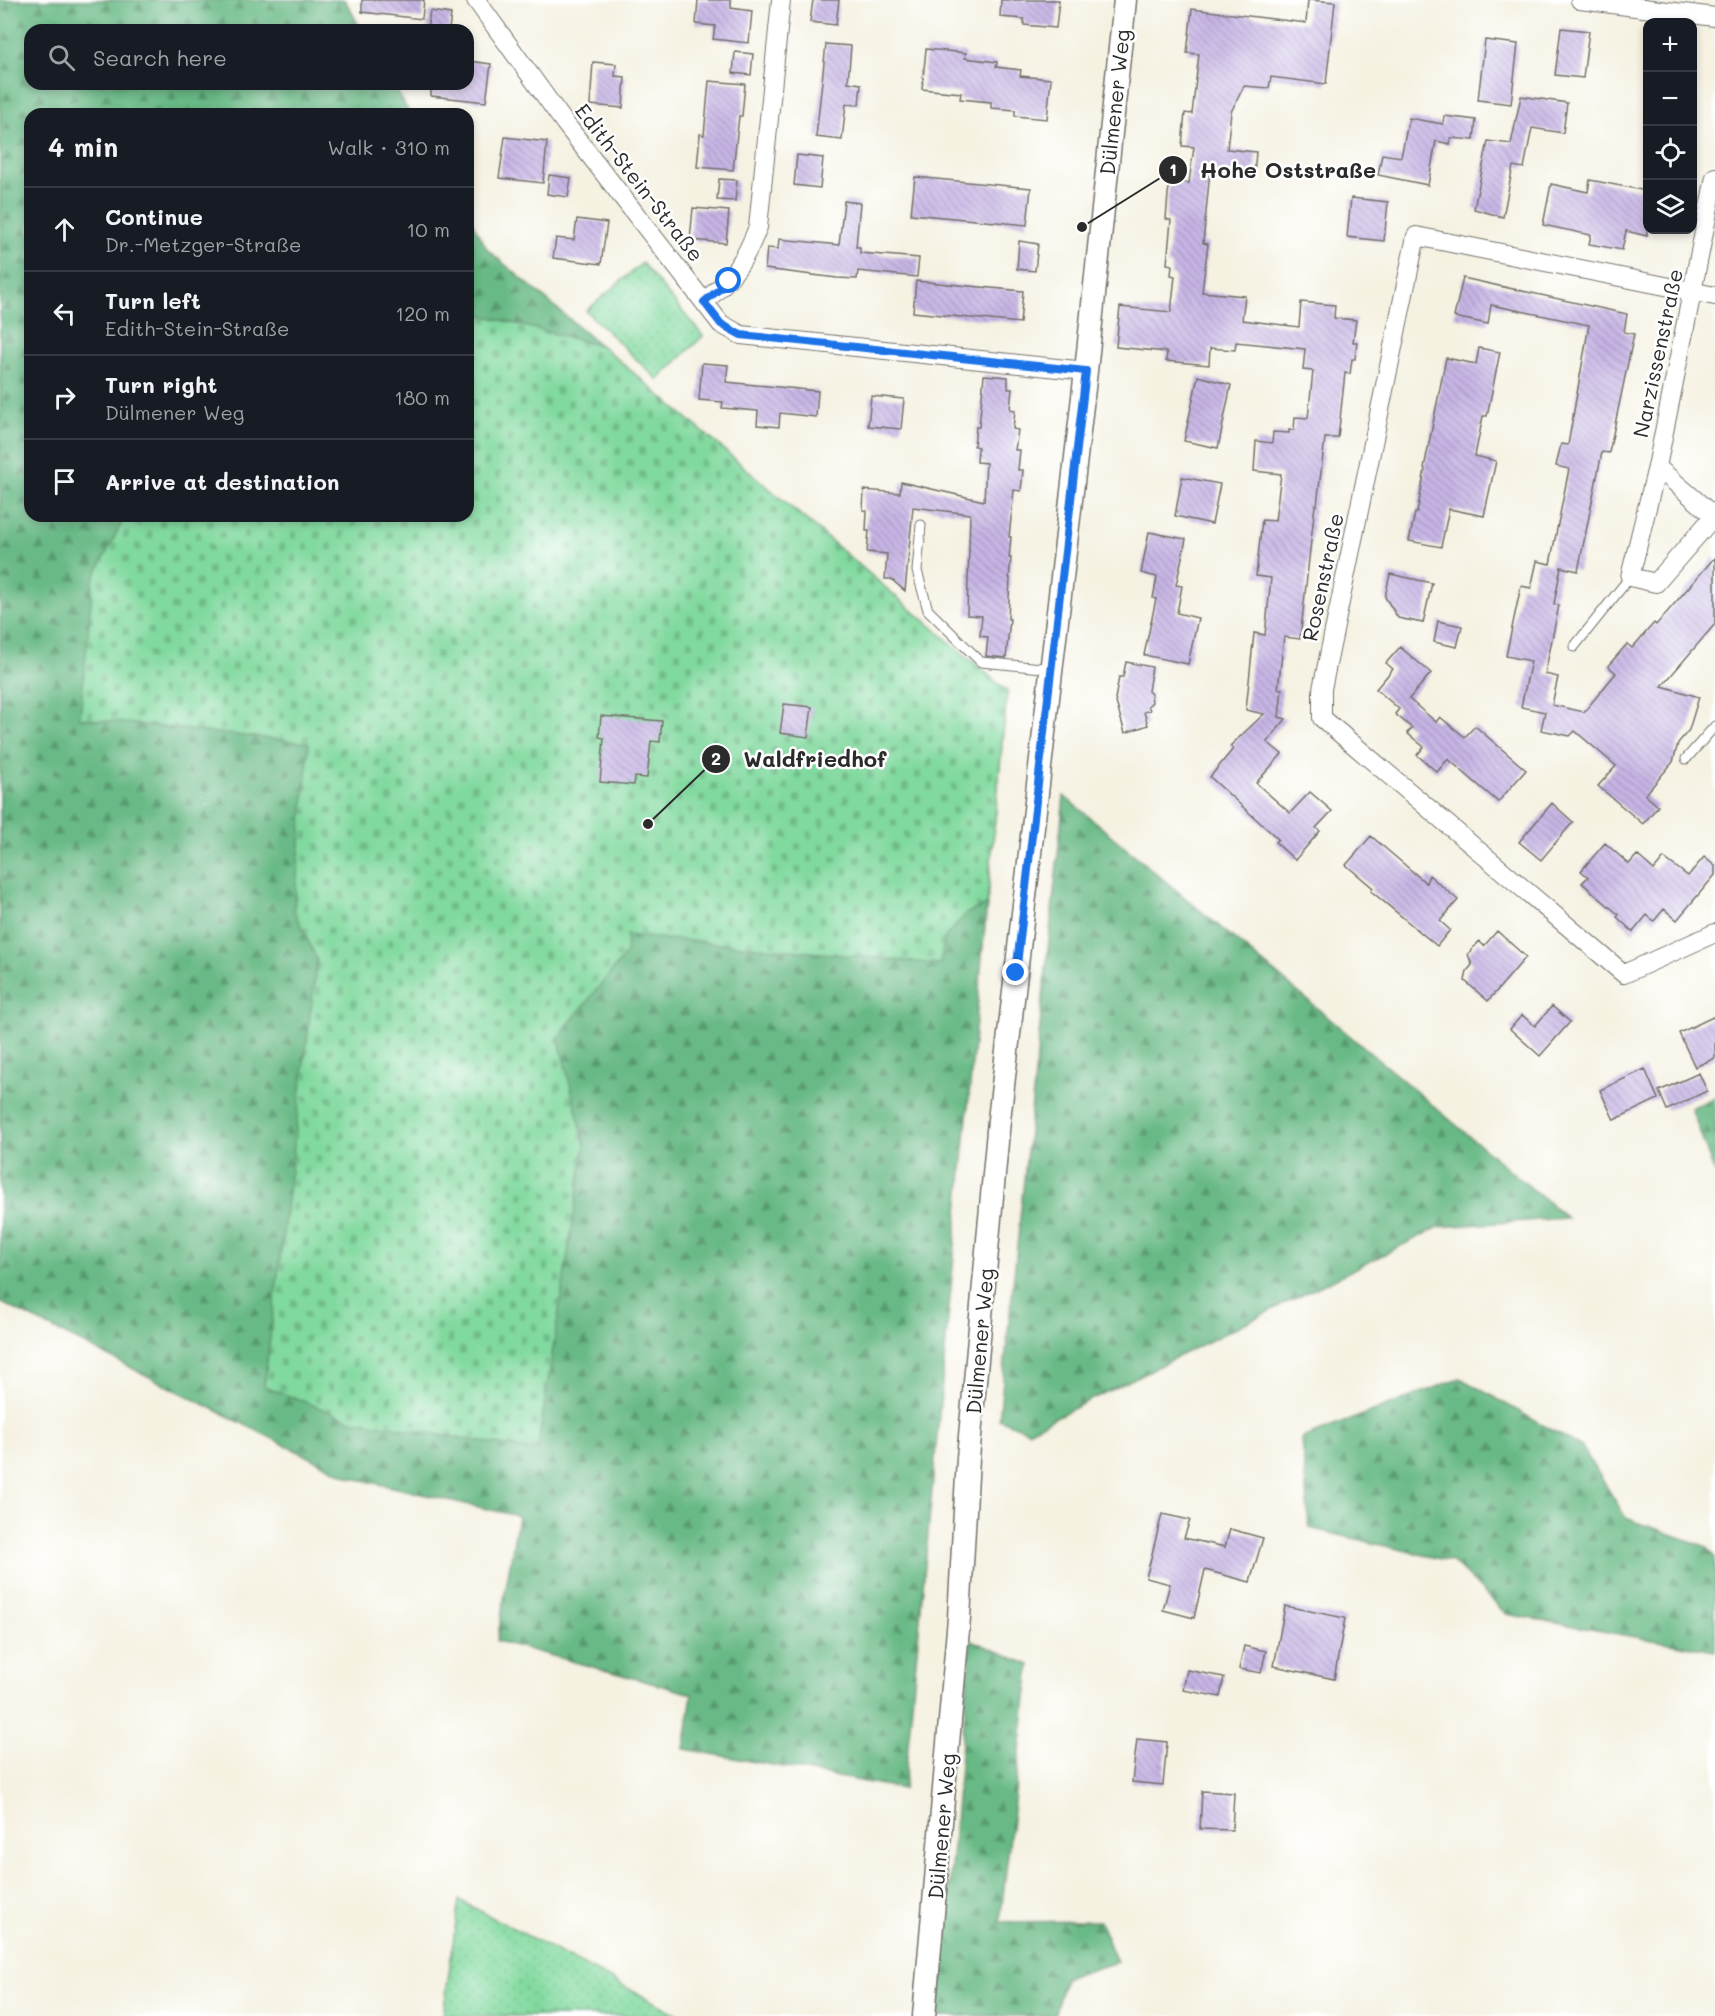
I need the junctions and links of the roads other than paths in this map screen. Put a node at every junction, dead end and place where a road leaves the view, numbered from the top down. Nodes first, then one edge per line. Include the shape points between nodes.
1 (476, 0) edge
2 (781, 0) edge
3 (1125, 0) edge
4 (1580, 0) edge
5 (1715, 17) edge
6 (1715, 177) edge
7 (1693, 292) junction
8 (1715, 296) edge
9 (704, 302) junction
10 (1086, 371) junction
11 (1657, 467) junction
12 (1714, 517) edge
13 (921, 525) dead end
14 (1630, 577) junction
15 (1574, 646) dead end
16 (1052, 669) junction
17 (1715, 726) edge
18 (1686, 759) dead end
19 (1715, 933) edge
20 (924, 2016) edge

1 - 9 street, Edith-Stein-Straße via 564,122
2 - 9 street via 758,227 748,254 729,281
3 - 10 street, Dülmener Weg
4 - 5 street
6 - 7 street, Narzissenstraße
7 - 8 street
7 - 11 street, Narzissenstraße
7 - 19 street, Rosenstraße via 1416,236 1322,689 1322,717 1624,974
9 - 10 street, Edith-Stein-Straße via 721,324 741,335
10 - 16 street, Dülmener Weg
11 - 12 street, Narzissenstraße
11 - 14 street, Narzissenstraße
12 - 14 street, Narzissenstraße via 1656,583
13 - 16 lane via 917,571 928,610 981,662
14 - 15 lane, Narzissenstraße
16 - 20 street, Dülmener Weg via 997,1143
17 - 18 lane

